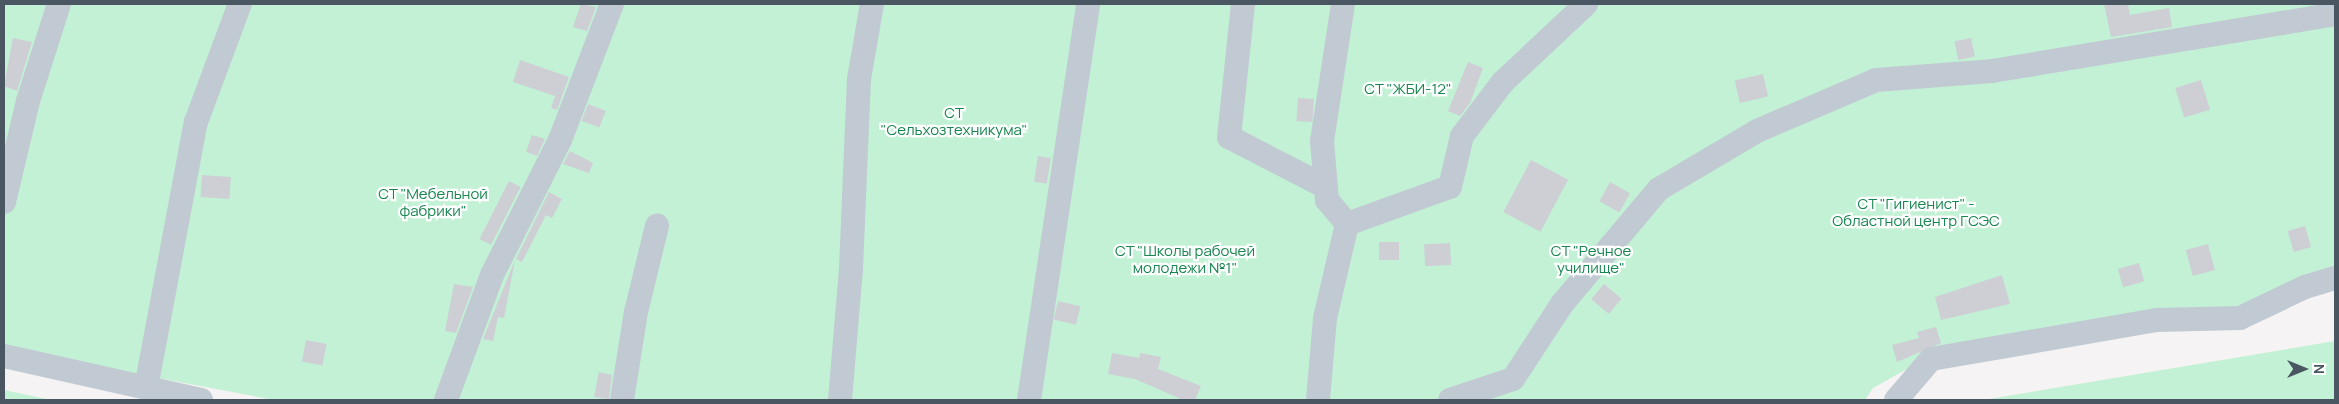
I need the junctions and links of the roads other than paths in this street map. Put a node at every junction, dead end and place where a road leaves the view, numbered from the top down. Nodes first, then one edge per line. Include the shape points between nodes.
1 (59, 4) edge
2 (240, 4) edge
3 (612, 4) edge
4 (872, 4) edge
5 (1088, 4) edge
6 (1243, 4) edge
7 (1343, 4) edge
8 (1571, 8) edge
9 (2335, 14) edge
10 (1326, 187) junction
11 (4, 202) edge
12 (1346, 224) junction
13 (657, 226) dead end
14 (2335, 278) edge
15 (4, 356) edge
16 (146, 388) junction
17 (1511, 390) edge
18 (1322, 398) edge
19 (201, 400) edge
20 (446, 400) edge
21 (622, 400) edge
22 (840, 400) edge
23 (1029, 400) edge
24 (1450, 400) edge
25 (1896, 400) edge

1 - 11 street via 28,101
2 - 16 street via 196,122
3 - 20 street via 560,140 492,275
4 - 22 street via 859,79 851,269
5 - 23 street
6 - 10 street via 1229,137
7 - 10 street via 1322,141
8 - 12 street via 1503,82 1462,136 1450,187
9 - 17 street via 1992,71 1876,80 1757,131 1659,189 1562,304
10 - 12 street via 1327,200
12 - 18 street via 1325,318
13 - 21 street via 636,312
14 - 25 street via 2305,287 2240,318 2157,320 1932,359
15 - 16 street
16 - 19 street
17 - 24 street

